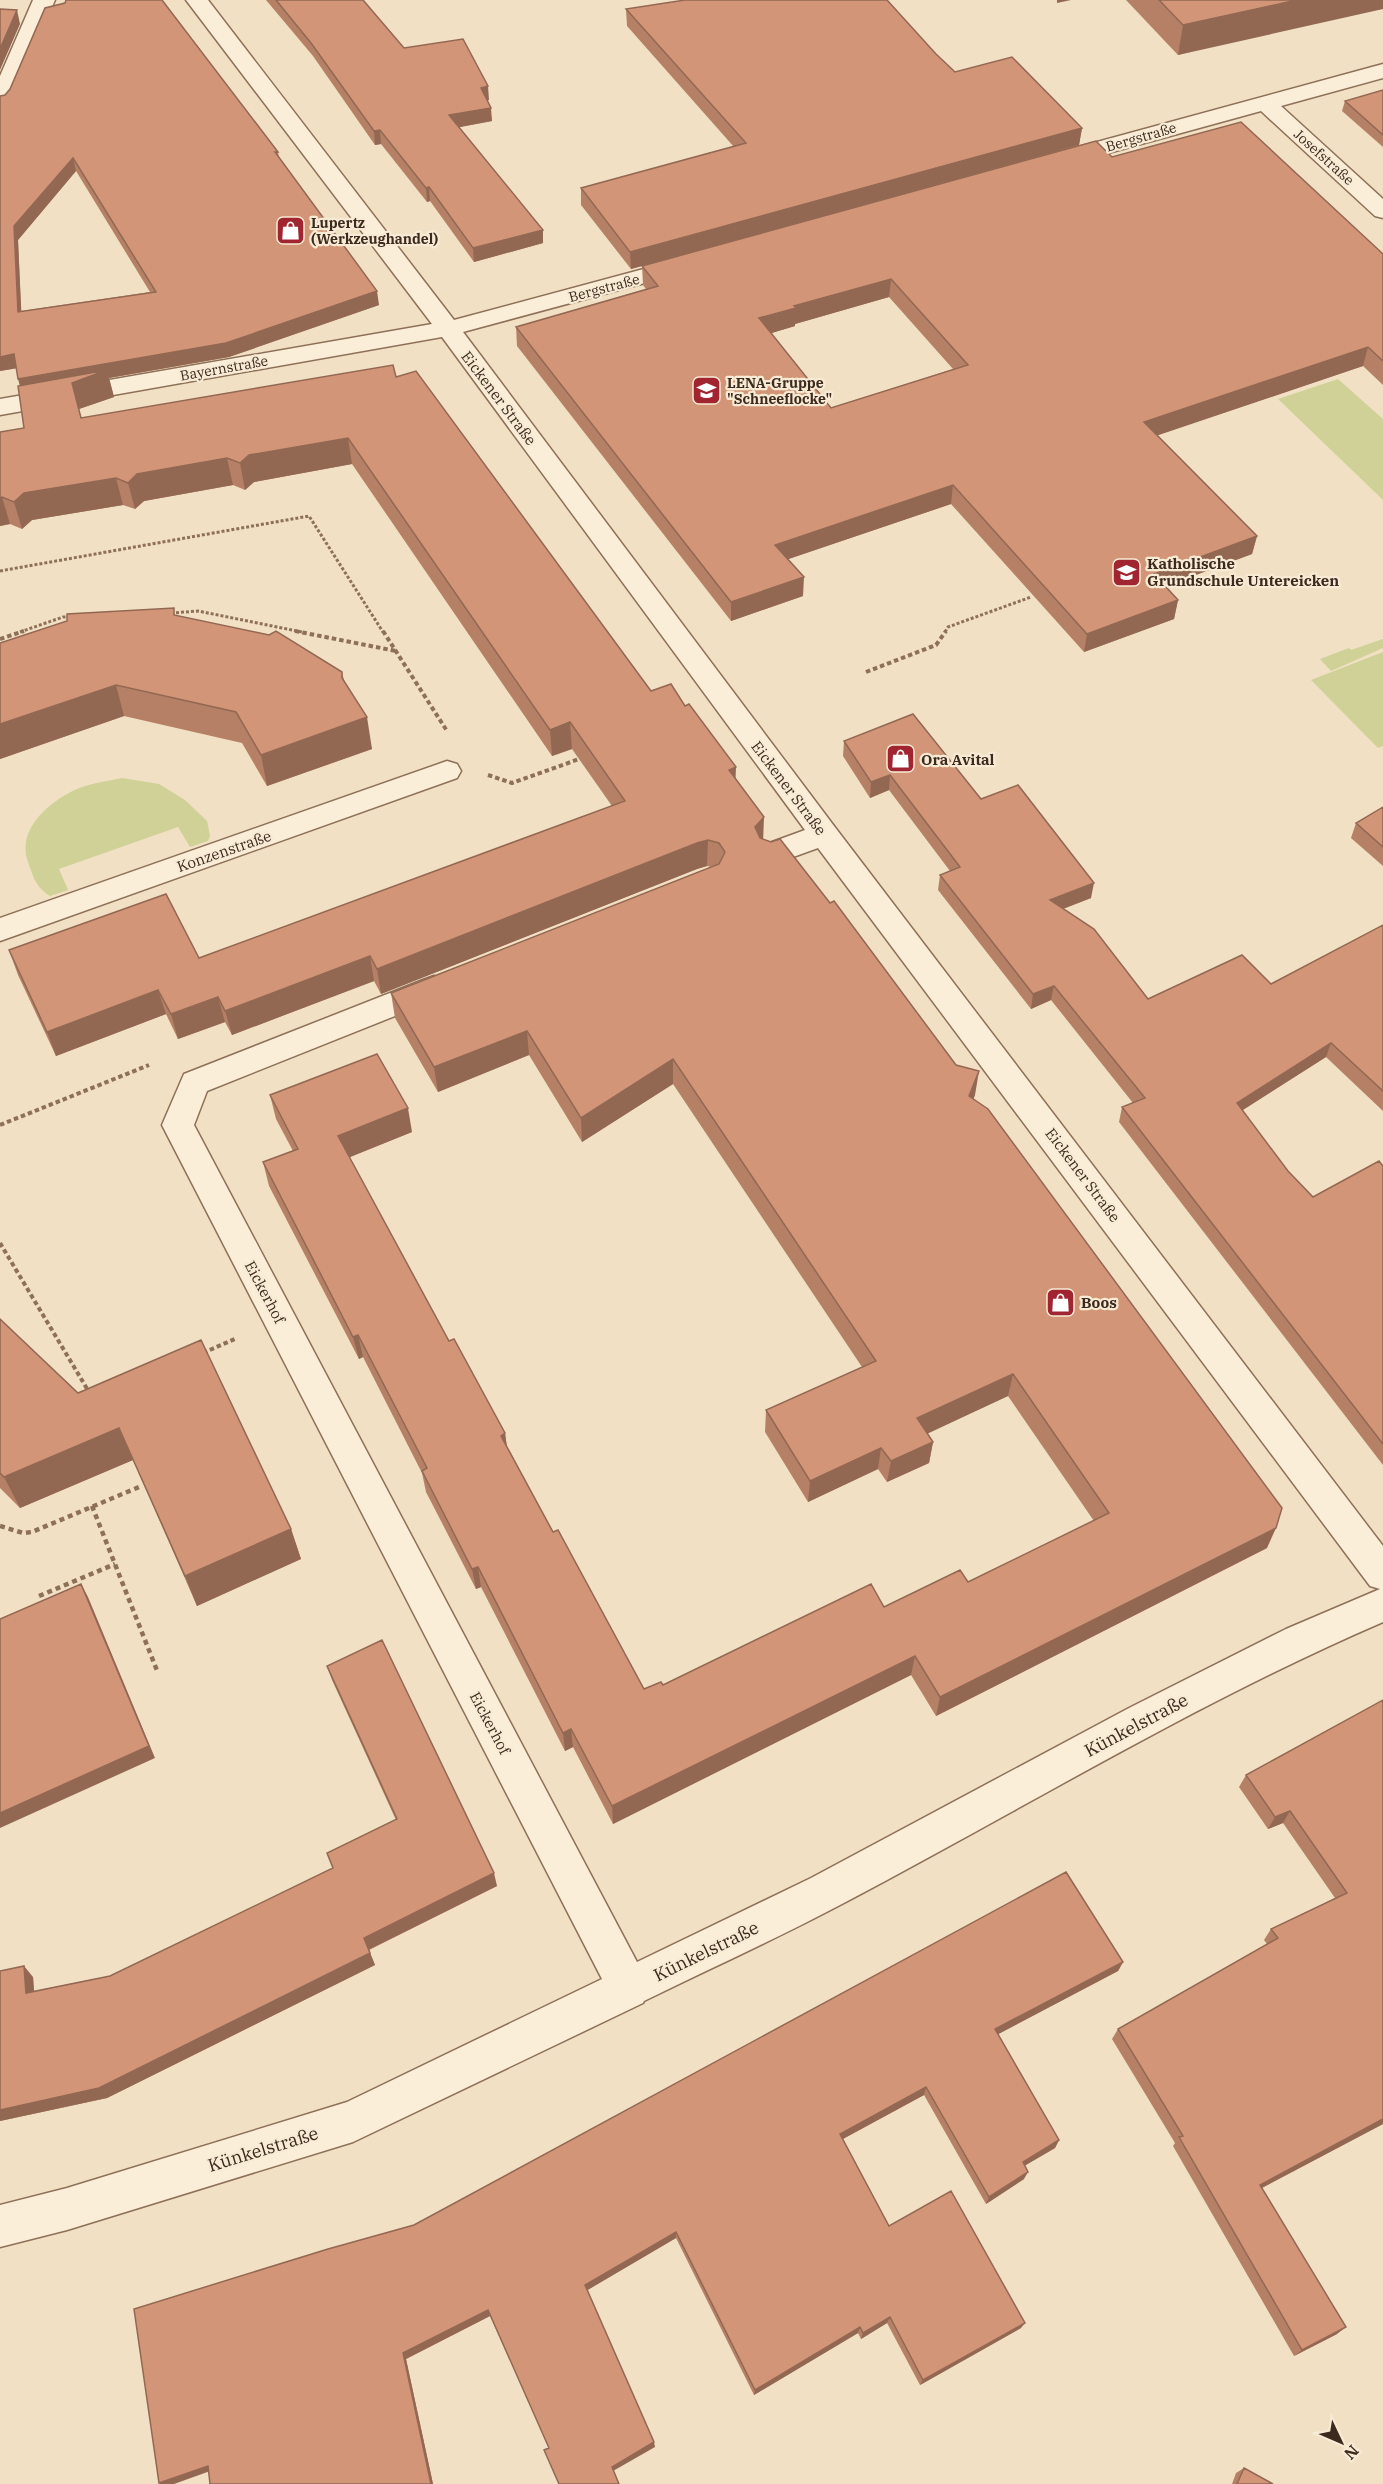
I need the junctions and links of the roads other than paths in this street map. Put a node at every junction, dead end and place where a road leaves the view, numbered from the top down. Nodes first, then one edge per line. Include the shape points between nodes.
1 (44, 0) edge
2 (197, 0) edge
3 (1383, 70) edge
4 (0, 101) edge
5 (1265, 103) junction
6 (1040, 165) edge
7 (1383, 211) edge
8 (701, 260) edge
9 (448, 329) junction
10 (0, 407) edge
11 (460, 771) road end
12 (824, 834) junction
13 (771, 854) edge
14 (0, 930) edge
15 (457, 978) edge
16 (1383, 1574) edge
17 (1383, 1605) edge
18 (629, 1989) junction
19 (0, 2226) edge

1 - 4 street
2 - 9 street, Eickener Straße
3 - 5 street, Bergstraße
5 - 6 street, Bergstraße
5 - 7 street, Josefstraße
8 - 9 street, Bergstraße
9 - 10 street, Bayernstraße
9 - 12 street, Eickener Straße
11 - 14 street, Konzenstraße
12 - 13 street
12 - 16 street, Eickener Straße
15 - 18 street, Eickerhof via 195,1083 178,1125
17 - 18 street, Künkelstraße via 1299,1641 825,1892
18 - 19 street, Künkelstraße via 352,2121

